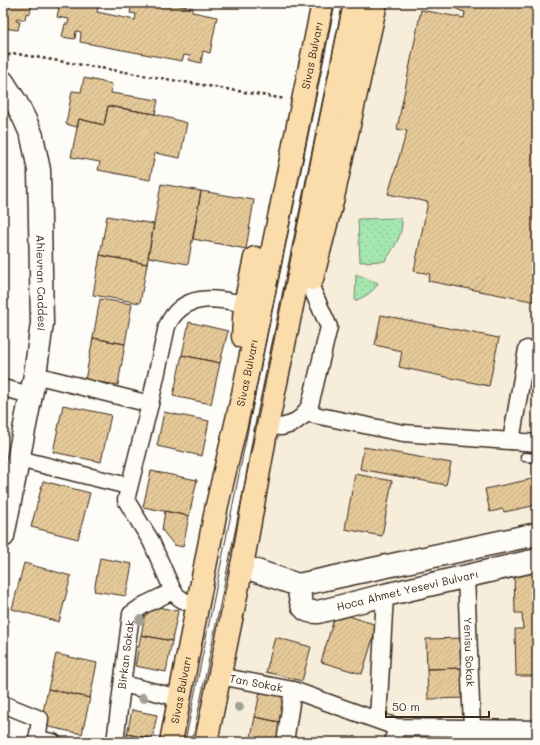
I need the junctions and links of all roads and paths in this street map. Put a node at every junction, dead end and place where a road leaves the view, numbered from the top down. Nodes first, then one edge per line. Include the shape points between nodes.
1 (310, 3) edge
2 (323, 3) edge
3 (355, 3) edge
4 (376, 3) edge
5 (3, 59) edge
6 (3, 82) edge
7 (290, 100) junction
8 (310, 285) junction
9 (245, 304) junction
10 (537, 351) edge
11 (530, 373) edge
12 (33, 385) junction
13 (3, 388) edge
14 (243, 394) junction
15 (150, 404) junction
16 (305, 413) junction
17 (268, 426) junction
18 (511, 441) junction
19 (537, 443) edge
20 (525, 457) dead end
21 (537, 458) edge
22 (19, 460) junction
23 (128, 486) junction
24 (3, 533) edge
25 (537, 534) edge
26 (537, 560) edge
27 (242, 566) junction
28 (466, 576) junction
29 (298, 585) junction
30 (173, 591) junction
31 (384, 595) junction
32 (197, 605) junction
33 (219, 676) junction
34 (123, 684) junction
35 (294, 690) junction
36 (179, 698) junction
37 (3, 704) edge
38 (378, 719) junction
39 (472, 728) junction
40 (537, 729) edge
41 (394, 734) edge
42 (37, 741) edge
43 (53, 742) edge
44 (115, 742) edge
45 (171, 742) edge
46 (206, 742) edge
47 (285, 742) edge

1 - 7 highway
2 - 14 highway, Sivas Bulvarı
3 - 17 highway
4 - 8 highway via 333,197
5 - 7 path via 12,53
6 - 12 street, Ahievran Caddesi via 32,136 39,170 42,323
7 - 9 highway
8 - 16 street via 329,327 310,405
8 - 17 highway
9 - 14 highway
9 - 15 street via 215,299 197,300 176,312 167,326
10 - 11 street via 527,349
11 - 18 street
12 - 13 street
12 - 15 street
12 - 22 street, Ahievran Caddesi
14 - 32 highway, Sivas Bulvarı
15 - 23 street
16 - 17 street via 287,426
16 - 18 street via 403,433
17 - 27 highway
18 - 19 street
20 - 21 lane
22 - 23 street
22 - 24 street, Ahievran Caddesi
23 - 30 street via 126,500 151,541
25 - 29 street
26 - 28 street, Hoca Ahmet Yesevi Bulvarı
27 - 29 street
27 - 33 highway
28 - 31 street, Hoca Ahmet Yesevi Bulvarı
28 - 39 street, Yenisu Sokak
29 - 31 street, Hoca Ahmet Yesevi Bulvarı via 302,606 311,613
30 - 32 street via 182,601
30 - 34 street, Birkan Sokak via 131,614
31 - 38 street
32 - 36 highway, Sivas Bulvarı
33 - 35 street, Tan Sokak
33 - 46 highway
34 - 36 street
34 - 44 street, Birkan Sokak
35 - 38 street, Tan Sokak
35 - 47 street
36 - 45 highway, Sivas Bulvarı
37 - 42 street via 40,719
38 - 41 street, Tan Sokak
39 - 40 street, Tan Sokak
39 - 41 street, Tan Sokak
42 - 43 street

